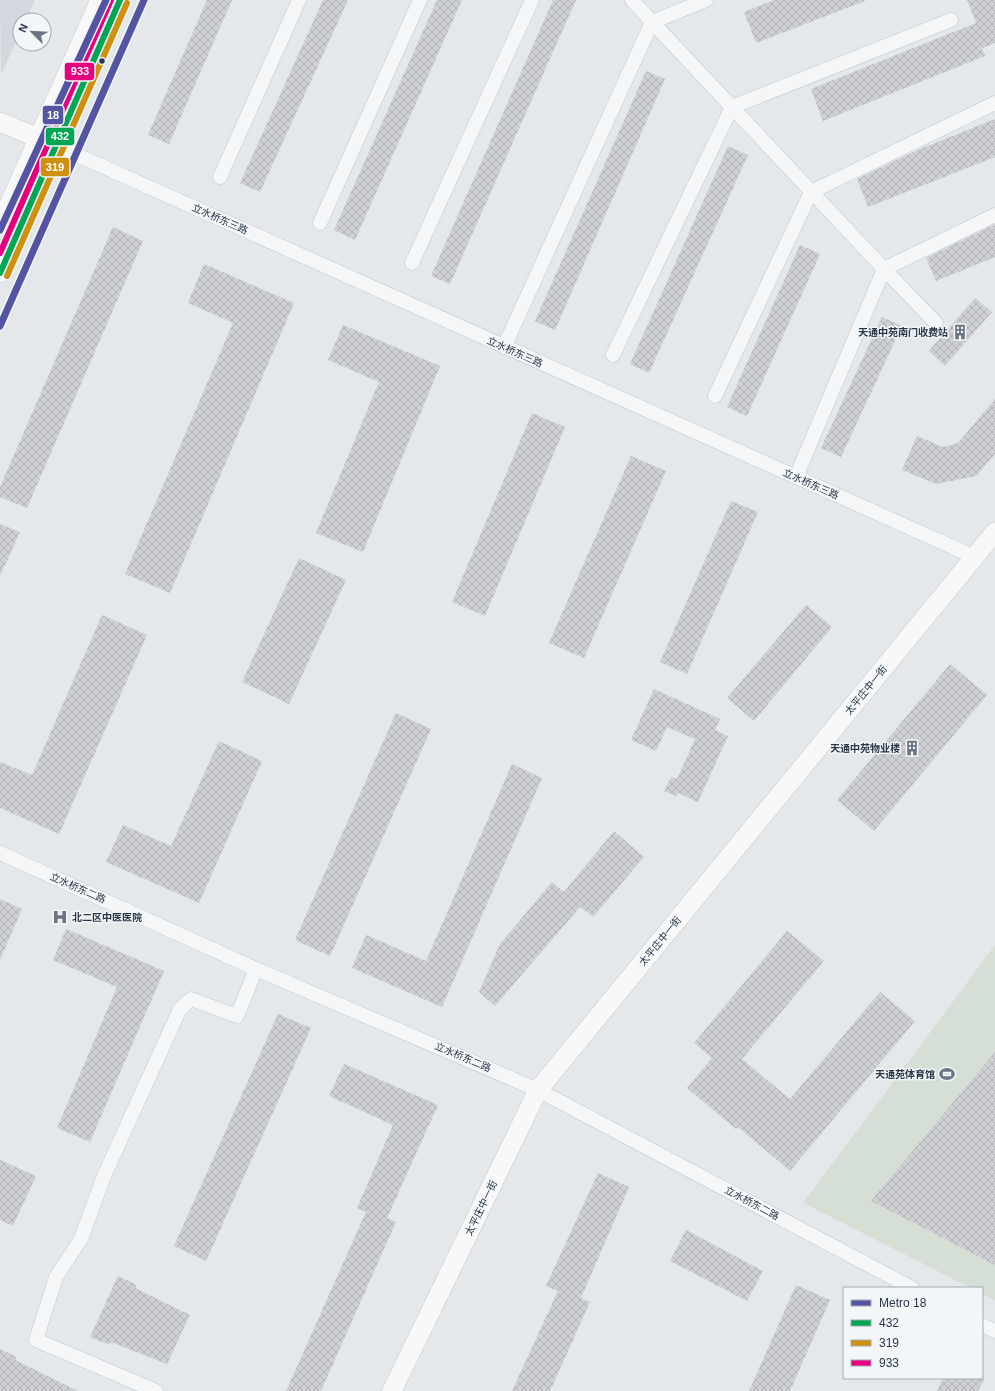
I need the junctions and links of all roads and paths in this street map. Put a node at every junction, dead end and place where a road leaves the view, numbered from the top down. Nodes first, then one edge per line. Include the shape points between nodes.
1 (100, 0) edge
2 (120, 0) edge
3 (299, 0) edge
4 (420, 0) edge
5 (532, 0) edge
6 (632, 0) edge
7 (706, 0) edge
8 (952, 20) dead end
9 (652, 22) junction
10 (995, 102) edge
11 (732, 107) junction
12 (0, 122) edge
13 (39, 138) junction
14 (57, 146) junction
15 (220, 177) dead end
16 (812, 192) junction
17 (995, 215) edge
18 (320, 223) dead end
19 (0, 225) edge
20 (412, 263) dead end
21 (884, 269) junction
22 (0, 273) edge
23 (936, 323) dead end
24 (504, 347) junction
25 (613, 355) dead end
26 (715, 396) dead end
27 (796, 477) junction
28 (995, 532) edge
29 (975, 557) junction
30 (0, 853) edge
31 (256, 969) junction
32 (538, 1090) junction
33 (910, 1287) edge
34 (983, 1325) edge
35 (995, 1331) edge
36 (156, 1391) edge
37 (392, 1391) edge

1 - 13 street
2 - 14 street
3 - 15 street
4 - 18 street
5 - 20 street
6 - 9 street
7 - 9 street
8 - 11 street
9 - 11 street
9 - 24 street
10 - 16 street
11 - 16 street
11 - 25 street
12 - 13 street
13 - 14 street
13 - 19 street
14 - 22 street
14 - 24 street, 立水桥东三路
16 - 21 street
16 - 26 street
17 - 21 street
21 - 23 street
21 - 27 street
24 - 27 street, 立水桥东三路
27 - 29 street, 立水桥东三路
28 - 29 street, 太平庄中一街
29 - 32 street, 太平庄中一街
30 - 31 street, 立水桥东二路
31 - 32 street, 立水桥东二路
31 - 36 street via 237,1016 191,999 180,1009 104,1176 81,1239 56,1277 36,1340
32 - 33 street, 立水桥东二路
32 - 37 street, 太平庄中一街
34 - 35 street

